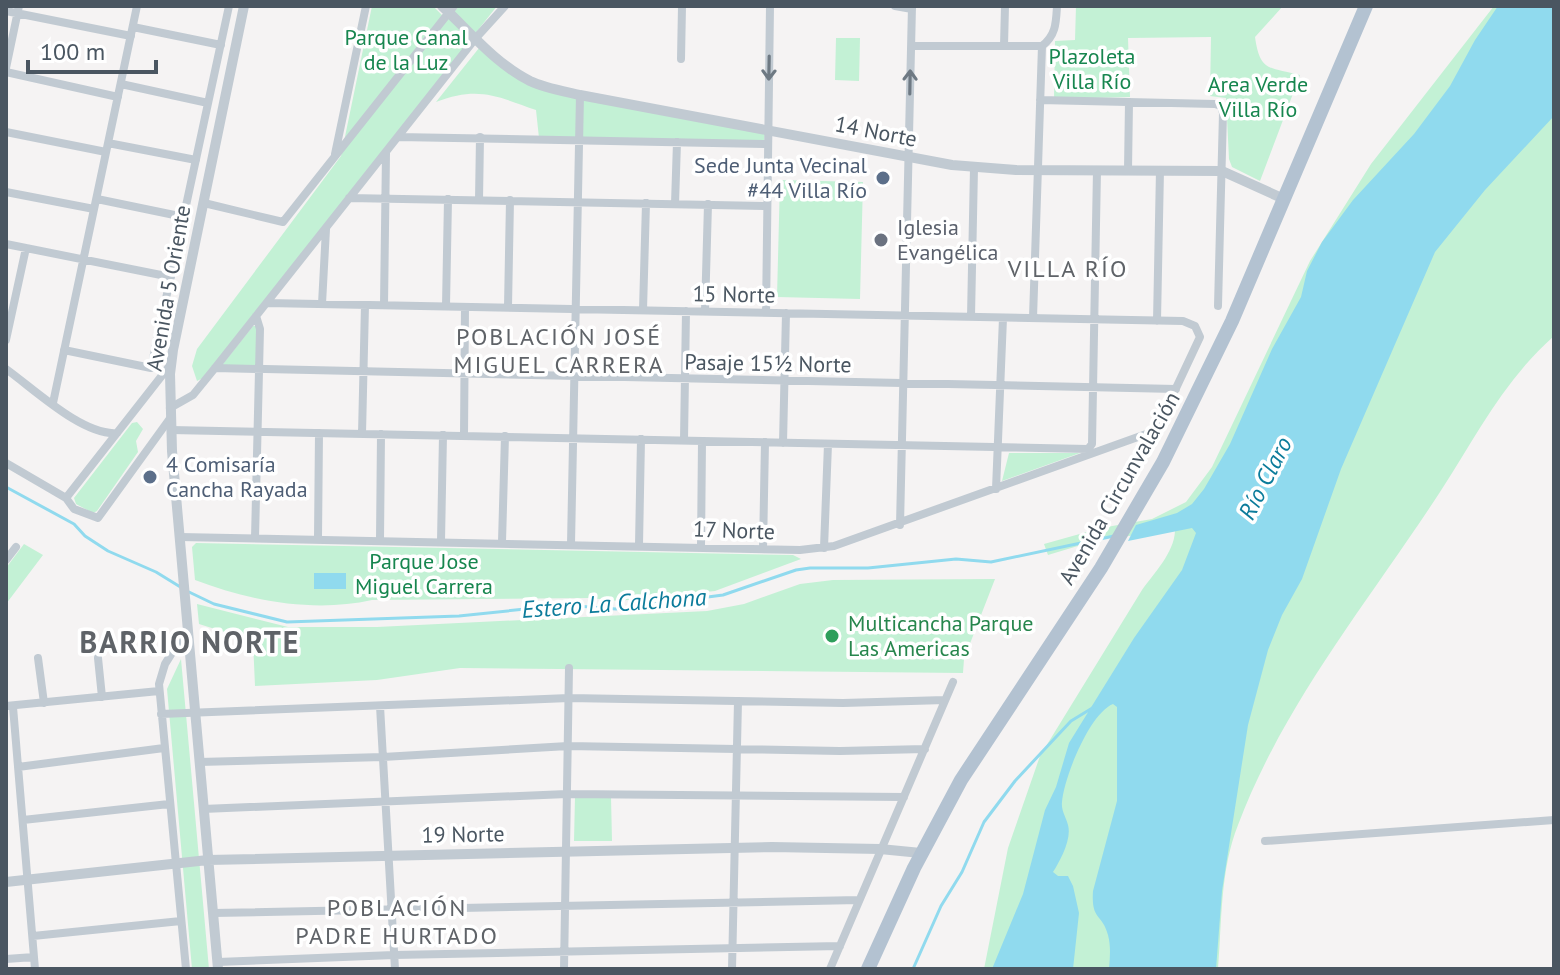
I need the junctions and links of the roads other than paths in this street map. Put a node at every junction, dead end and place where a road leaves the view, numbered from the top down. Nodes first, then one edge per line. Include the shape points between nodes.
1 (137, 6) edge
2 (229, 6) edge
3 (244, 6) edge
4 (366, 6) edge
5 (505, 6) edge
6 (682, 6) edge
7 (770, 6) edge
8 (895, 6) edge
9 (1005, 6) edge
10 (1057, 6) edge
11 (1366, 6) edge
12 (448, 8) edge
13 (912, 8) edge
14 (18, 10) edge
15 (6, 11) edge
16 (132, 32) junction
17 (475, 39) junction
18 (221, 45) junction
19 (911, 46) junction
20 (1004, 46) junction
21 (1042, 46) junction
22 (681, 59) dead end
23 (6, 70) edge
24 (121, 84) junction
25 (580, 95) junction
26 (118, 97) junction
27 (1040, 100) junction
28 (1129, 102) junction
29 (208, 103) junction
30 (768, 130) junction
31 (6, 132) edge
32 (398, 137) junction
33 (480, 137) junction
34 (579, 140) junction
35 (677, 142) junction
36 (768, 144) junction
37 (107, 147) junction
38 (386, 152) junction
39 (334, 158) junction
40 (909, 158) junction
41 (196, 160) junction
42 (974, 168) junction
43 (1097, 170) junction
44 (1128, 170) junction
45 (1160, 170) junction
46 (1037, 171) junction
47 (1222, 171) junction
48 (6, 192) edge
49 (349, 198) junction
50 (385, 198) junction
51 (97, 199) junction
52 (448, 199) junction
53 (1284, 199) junction
54 (479, 200) junction
55 (510, 200) junction
56 (577, 202) junction
57 (204, 203) junction
58 (646, 203) junction
59 (675, 204) junction
60 (708, 204) junction
61 (767, 206) junction
62 (94, 209) junction
63 (184, 217) junction
64 (326, 228) junction
65 (6, 244) edge
66 (26, 248) junction
67 (84, 260) junction
68 (171, 277) junction
69 (267, 303) junction
70 (322, 304) junction
71 (365, 305) junction
72 (384, 305) junction
73 (446, 306) junction
74 (1218, 306) dead end
75 (465, 307) junction
76 (508, 307) junction
77 (576, 309) junction
78 (643, 310) junction
79 (686, 311) junction
80 (705, 311) junction
81 (766, 313) junction
82 (786, 313) junction
83 (256, 316) junction
84 (904, 316) junction
85 (971, 317) junction
86 (1003, 318) junction
87 (1033, 318) junction
88 (1095, 319) junction
89 (1157, 321) junction
90 (1198, 329) joint
91 (6, 340) edge
92 (64, 350) junction
93 (171, 364) junction
94 (215, 368) junction
95 (6, 369) edge
96 (259, 369) junction
97 (363, 372) junction
98 (465, 374) junction
99 (574, 376) junction
100 (685, 379) junction
101 (785, 381) junction
102 (903, 384) junction
103 (1001, 386) junction
104 (1093, 388) junction
105 (1176, 389) junction
106 (53, 403) junction
107 (170, 412) junction
108 (171, 430) junction
109 (258, 432) junction
110 (117, 433) junction
111 (319, 433) junction
112 (362, 434) junction
113 (381, 434) junction
114 (443, 435) junction
115 (464, 436) junction
116 (505, 436) junction
117 (573, 438) junction
118 (641, 439) junction
119 (684, 440) junction
120 (702, 441) junction
121 (765, 442) junction
122 (783, 443) junction
123 (828, 444) junction
124 (901, 445) junction
125 (999, 448) junction
126 (6, 463) edge
127 (996, 489) junction
128 (66, 498) junction
129 (900, 525) junction
130 (180, 537) junction
131 (255, 538) junction
132 (318, 538) junction
133 (380, 540) junction
134 (441, 541) junction
135 (502, 542) junction
136 (571, 544) junction
137 (639, 545) junction
138 (16, 547) dead end
139 (701, 547) junction
140 (824, 548) junction
141 (763, 549) junction
142 (6, 560) edge
143 (187, 629) junction
144 (38, 658) dead end
145 (98, 658) dead end
146 (569, 668) dead end
147 (953, 682) dead end
148 (159, 691) junction
149 (102, 697) junction
150 (569, 698) junction
151 (945, 700) junction
152 (738, 701) junction
153 (44, 703) junction
154 (9, 706) edge
155 (380, 706) junction
156 (194, 713) junction
157 (161, 714) junction
158 (568, 746) junction
159 (164, 748) junction
160 (925, 749) junction
161 (737, 750) junction
162 (383, 757) junction
163 (199, 762) junction
164 (18, 767) junction
165 (567, 794) junction
166 (736, 795) junction
167 (904, 797) junction
168 (385, 801) junction
169 (169, 804) junction
170 (203, 809) junction
171 (23, 820) junction
172 (1554, 820) edge
173 (1265, 841) dead end
174 (734, 848) junction
175 (880, 849) junction
176 (566, 852) junction
177 (921, 853) junction
178 (389, 856) junction
179 (208, 860) junction
180 (175, 863) junction
181 (28, 879) junction
182 (6, 882) edge
183 (859, 900) junction
184 (733, 901) junction
185 (565, 905) junction
186 (392, 910) junction
187 (213, 913) junction
188 (181, 921) junction
189 (33, 936) junction
190 (840, 946) junction
191 (732, 948) junction
192 (565, 952) junction
193 (394, 955) junction
194 (34, 957) junction
195 (6, 959) edge
196 (218, 966) edge
197 (35, 969) edge
198 (186, 969) edge
199 (395, 969) edge
200 (564, 969) edge
201 (732, 969) edge
202 (830, 969) edge
203 (868, 969) edge

1 - 16 street
2 - 18 street
3 - 57 street, Avenida 5 Oriente
4 - 39 street
5 - 17 street
6 - 22 street
7 -> 30 street
8 - 13 street
9 - 20 street
10 - 21 street via 1052,39
11 - 53 main road, Avenida Circunvalación
12 - 17 street, 14 Norte
12 - 39 street
13 - 19 street
14 - 15 street
14 - 16 street
14 - 23 street
16 - 18 street
16 - 24 street
17 - 25 street, 14 Norte via 530,81
17 - 32 street
18 - 29 street
19 - 20 street
40 -> 19 street
20 - 21 street
21 - 27 street
23 - 26 street
24 - 26 street
24 - 29 street
25 - 30 street, 14 Norte
25 - 34 street
26 - 37 street
27 - 28 street
27 - 46 street
28 - 44 street
28 - 47 street via 1221,106
29 - 41 street
30 - 36 street
30 - 40 street, 14 Norte
31 - 37 street
32 - 33 street
32 - 38 street
33 - 34 street
33 - 54 street
34 - 35 street
34 - 56 street
35 - 36 street
35 - 59 street
36 - 61 street
37 - 41 street
37 - 51 street
38 - 49 street
38 - 50 street
39 - 57 street via 283,222
40 - 42 street, 14 Norte
40 - 84 street
41 - 63 street
42 - 46 street, 14 Norte
42 - 85 street
43 - 44 street, 14 Norte
43 - 46 street, 14 Norte
43 - 88 street
44 - 45 street, 14 Norte
45 - 47 street, 14 Norte
45 - 89 street
46 - 87 street
47 - 53 street, 14 Norte
47 - 74 street
48 - 62 street
49 - 50 street
49 - 64 street
50 - 52 street
50 - 72 street
51 - 62 street
51 - 63 street
52 - 54 street
52 - 73 street
53 - 177 main road, Avenida Circunvalación via 1210,367 1136,509 978,752
54 - 55 street
55 - 56 street
55 - 76 street
56 - 58 street
56 - 77 street
57 - 93 street, Avenida 5 Oriente
58 - 59 street
58 - 78 street
59 - 60 street
60 - 61 street
60 - 80 street
61 - 81 street
62 - 67 street
63 - 68 street
64 - 69 street
64 - 70 street
65 - 66 street
66 - 67 street
66 - 91 street
67 - 68 street
67 - 92 street
68 - 92 street via 151,368
69 - 70 street, 15 Norte
69 - 83 street
70 - 71 street, 15 Norte
71 - 72 street, 15 Norte
71 - 97 street
72 - 73 street, 15 Norte
73 - 75 street, 15 Norte
75 - 76 street, 15 Norte
75 - 98 street
76 - 77 street, 15 Norte
77 - 78 street, 15 Norte
77 - 99 street
78 - 79 street, 15 Norte
79 - 80 street, 15 Norte
79 - 100 street
80 - 81 street, 15 Norte
81 - 82 street, 15 Norte
82 - 84 street, 15 Norte
82 - 101 street
83 - 94 street
83 - 96 street
84 - 85 street, 15 Norte
84 - 102 street
85 - 86 street, 15 Norte
86 - 87 street, 15 Norte
86 - 103 street
87 - 88 street, 15 Norte
88 - 89 street, 15 Norte
88 - 104 street
89 - 90 street, 15 Norte via 1187,322
90 - 105 street, 17 Norte via 1200,341
92 - 106 street
93 - 107 street, Avenida 5 Oriente
93 - 110 street
94 - 96 street, Pasaje 15½ Norte
94 - 107 street
95 - 106 street
96 - 97 street, Pasaje 15½ Norte
96 - 109 street
97 - 98 street, Pasaje 15½ Norte
97 - 112 street
98 - 99 street, Pasaje 15½ Norte
98 - 115 street
99 - 100 street, Pasaje 15½ Norte
99 - 117 street
100 - 101 street, Pasaje 15½ Norte
100 - 119 street
101 - 102 street, Pasaje 15½ Norte
101 - 122 street
102 - 103 street, Pasaje 15½ Norte
102 - 124 street
103 - 104 street, Pasaje 15½ Norte
103 - 125 street
104 - 105 street, Pasaje 15½ Norte
104 - 125 street via 1090,448
105 - 127 street, 17 Norte via 1149,433
106 - 110 street via 85,425
107 - 108 street, Avenida 5 Oriente
107 - 128 street via 101,516 95,519 74,509
108 - 109 street
108 - 130 street, Avenida 5 Oriente
109 - 111 street
109 - 131 street
110 - 128 street
111 - 112 street
111 - 132 street
112 - 113 street
113 - 114 street
113 - 133 street
114 - 115 street
114 - 134 street
115 - 116 street
116 - 117 street
116 - 135 street
117 - 118 street
117 - 136 street
118 - 119 street
118 - 137 street
119 - 120 street
120 - 121 street
120 - 139 street
121 - 122 street
121 - 141 street
122 - 123 street
123 - 124 street
123 - 140 street
124 - 125 street
124 - 129 street
125 - 127 street
126 - 128 street
127 - 129 street, 17 Norte
129 - 140 street, 17 Norte
130 - 131 street, 17 Norte
130 - 143 street, Avenida 5 Oriente
131 - 132 street, 17 Norte
132 - 133 street, 17 Norte
133 - 134 street, 17 Norte
134 - 135 street, 17 Norte
135 - 136 street, 17 Norte
136 - 137 street, 17 Norte
137 - 139 street, 17 Norte
138 - 142 street
139 - 141 street, 17 Norte
140 - 141 street, 17 Norte
143 - 148 street via 165,664
143 - 156 street, Avenida 5 Oriente
144 - 153 street
145 - 149 street
146 - 150 street
147 - 151 street
148 - 149 street
148 - 157 street
149 - 153 street
150 - 152 street
150 - 155 street
150 - 158 street
151 - 152 street
151 - 160 street
152 - 161 street
153 - 154 street
154 - 164 street
155 - 156 street
155 - 162 street
156 - 157 street
156 - 163 street, Avenida 5 Oriente
157 - 159 street
158 - 161 street
158 - 162 street
158 - 165 street
159 - 164 street
159 - 169 street
160 - 161 street
160 - 167 street
161 - 166 street
162 - 163 street
162 - 168 street
163 - 170 street, Avenida 5 Oriente
164 - 171 street
165 - 166 street
165 - 168 street
165 - 176 street
166 - 167 street
166 - 174 street
167 - 175 street
168 - 170 street
168 - 178 street
169 - 171 street
169 - 180 street
170 - 179 street, Avenida 5 Oriente
171 - 181 street
172 - 173 street
174 - 175 street, 19 Norte
174 - 176 street, 19 Norte
174 - 184 street
175 - 177 street, 19 Norte
175 - 183 street
176 - 178 street, 19 Norte
176 - 185 street
177 - 203 main road, Avenida Circunvalación
178 - 179 street, 19 Norte
178 - 186 street
179 - 180 street, 19 Norte
179 - 187 street, Avenida 5 Oriente
180 - 181 street, 19 Norte
180 - 188 street
181 - 182 street, 19 Norte
181 - 189 street
183 - 184 street
183 - 190 street
184 - 185 street
184 - 191 street
185 - 186 street
185 - 192 street
186 - 187 street
186 - 193 street
187 - 196 street, Avenida 5 Oriente
188 - 189 street
188 - 198 street
189 - 194 street
190 - 191 street
190 - 202 street
191 - 192 street
191 - 201 street
192 - 193 street
192 - 200 street
193 - 196 street
193 - 199 street
194 - 195 street
194 - 197 street

